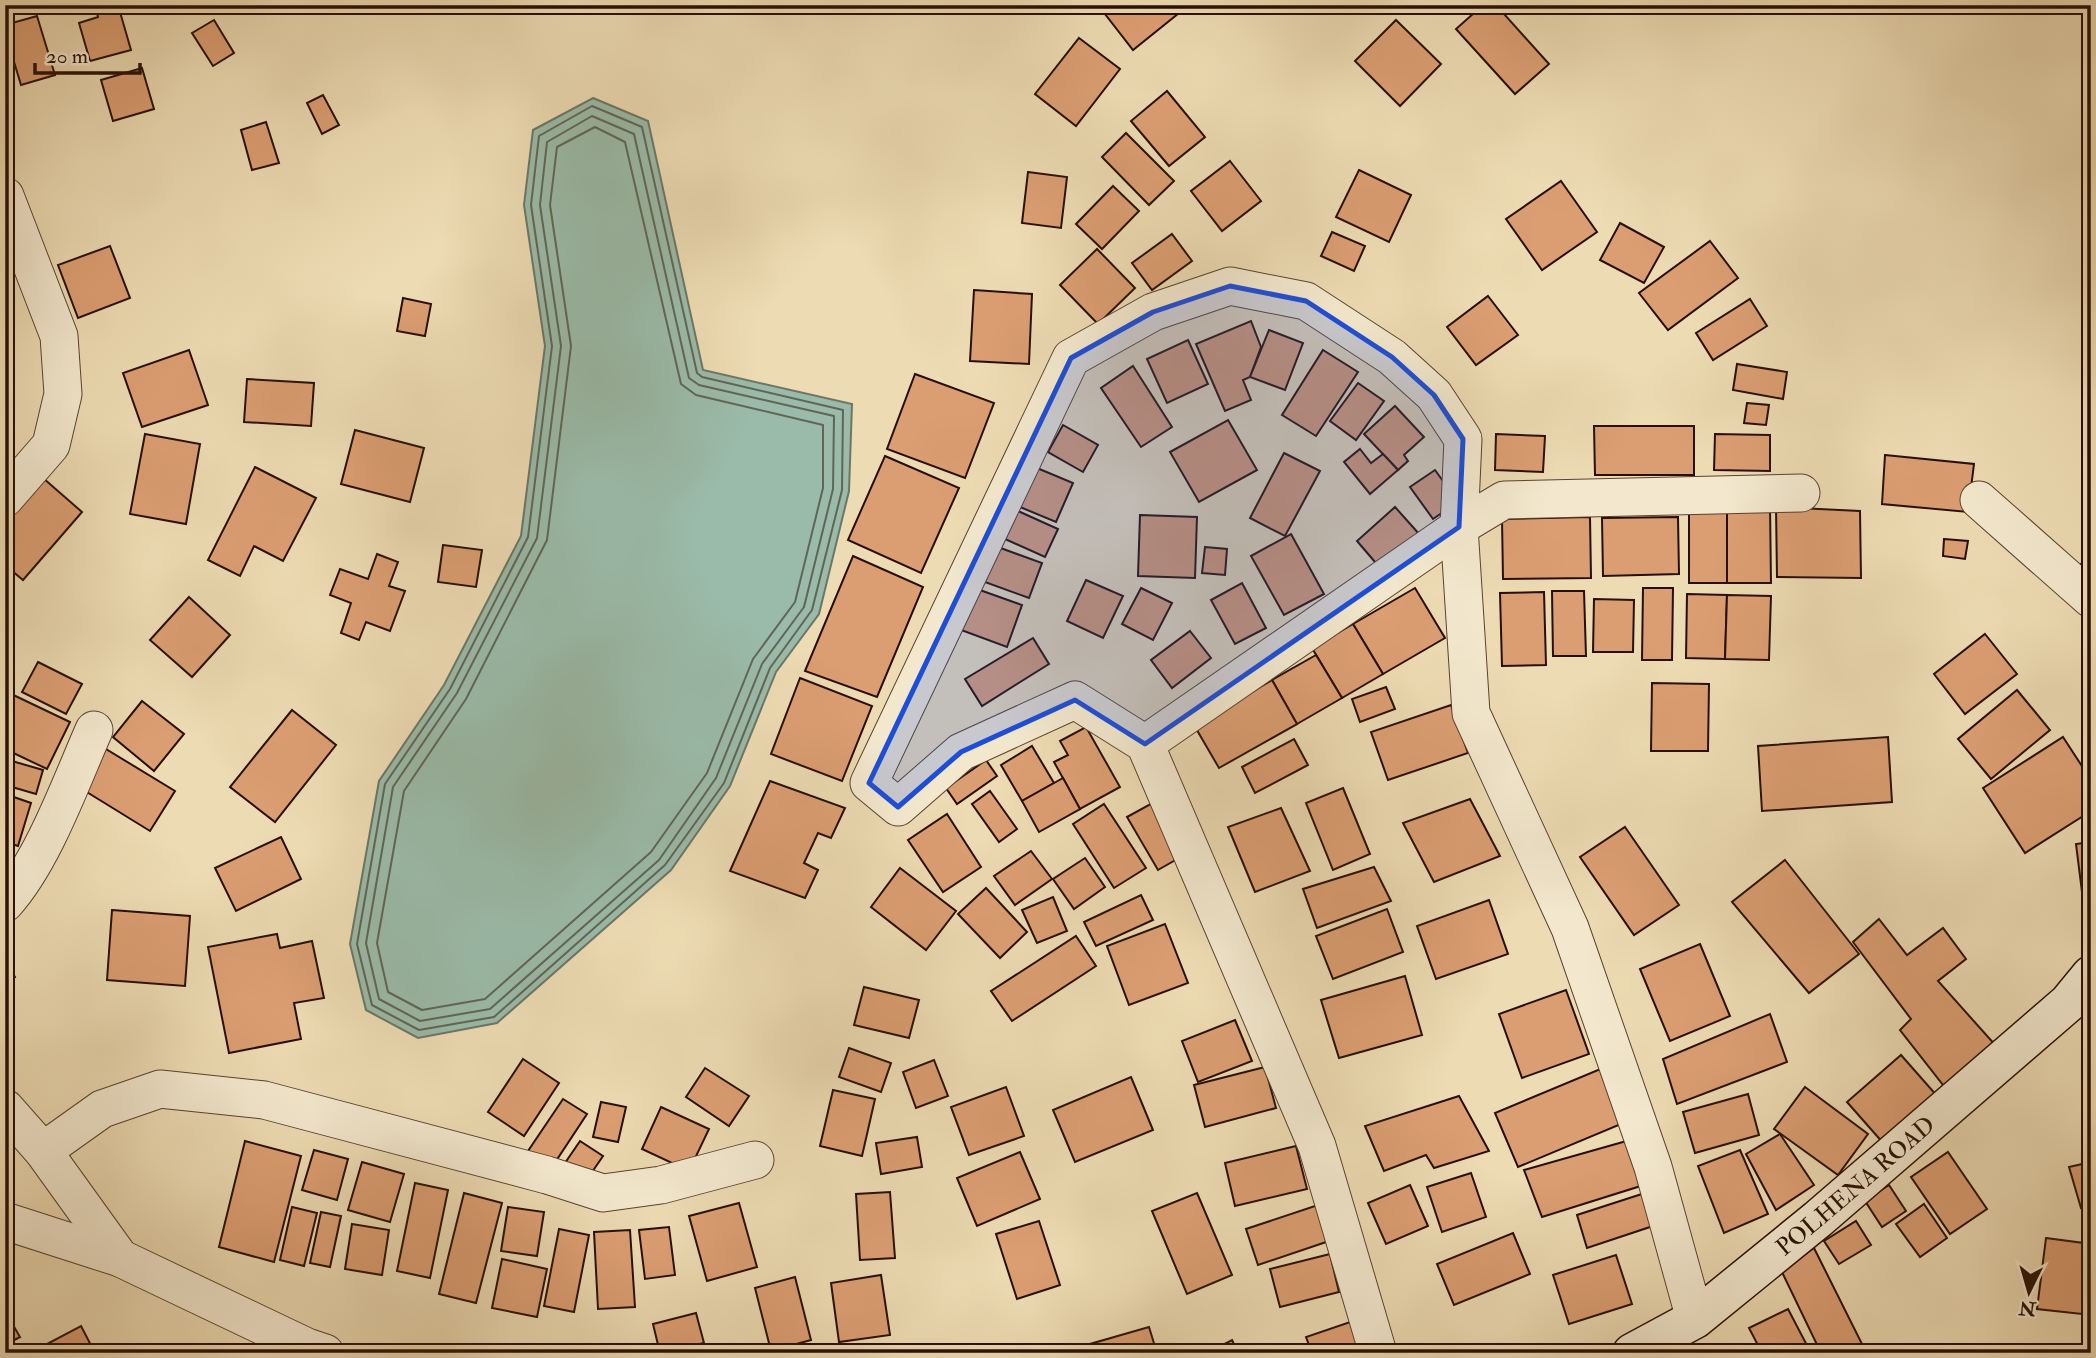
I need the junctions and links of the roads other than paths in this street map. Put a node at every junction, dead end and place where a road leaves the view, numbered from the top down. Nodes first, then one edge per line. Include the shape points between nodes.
1 (5, 196) edge
2 (1801, 493) dead end
3 (5, 498) edge
4 (1979, 500) dead end
5 (1459, 527) junction
6 (2091, 599) edge
7 (94, 730) dead end
8 (1145, 744) junction
9 (5, 903) edge
10 (2083, 996) edge
11 (5, 1108) edge
12 (43, 1151) junction
13 (755, 1160) dead end
14 (5, 1221) edge
15 (120, 1258) junction
16 (1695, 1319) junction
17 (325, 1353) edge
18 (1378, 1353) edge
19 (1632, 1353) edge

1 - 3 street via 58,336 63,394 51,445
2 - 5 street via 1504,500
4 - 6 street
5 - 8 street
5 - 8 street via 1463,439 1434,395 1392,357 1306,301 1230,286 1153,312 1071,358 869,783 898,807 961,752 1075,700
5 - 16 street via 1471,713 1570,928 1653,1167
7 - 9 street via 20,887
8 - 18 street via 1317,1146
10 - 16 street, POLHENA ROAD
11 - 12 street
12 - 13 street via 102,1109 160,1089 264,1100 603,1193 661,1185
12 - 15 street
14 - 15 street
15 - 17 street
16 - 19 street, POLHENA ROAD

